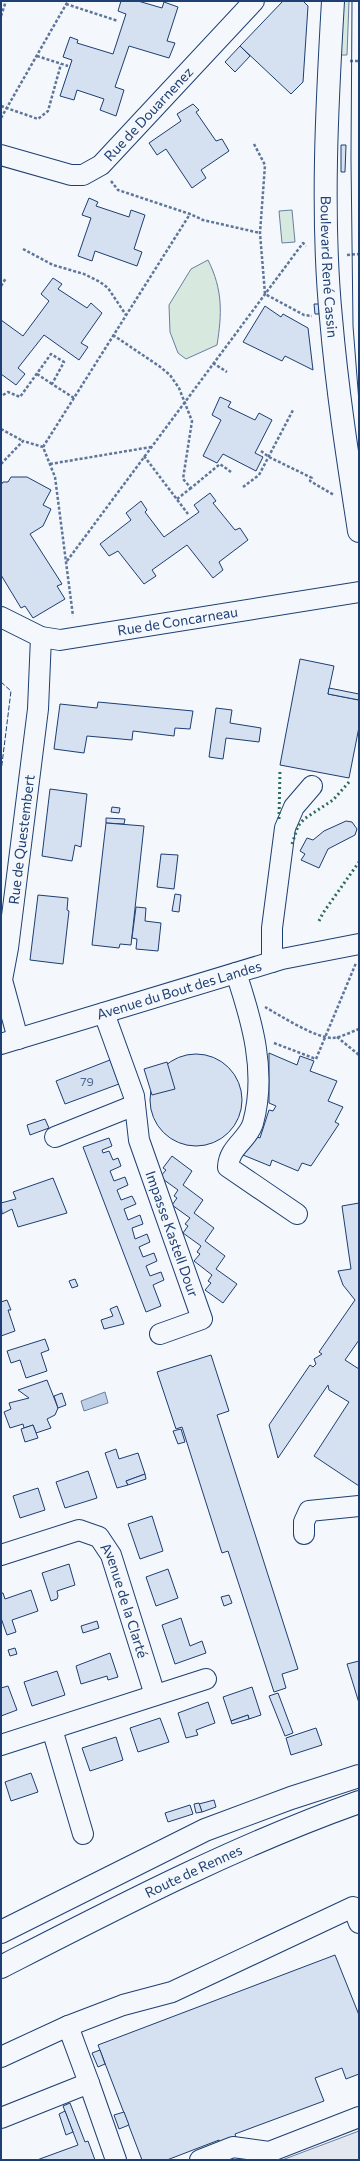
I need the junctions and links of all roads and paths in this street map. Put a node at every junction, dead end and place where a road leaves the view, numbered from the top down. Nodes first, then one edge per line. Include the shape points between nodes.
1 (6, 1) edge
2 (68, 1) edge
3 (254, 1) edge
4 (333, 1) edge
5 (66, 4) junction
6 (1, 16) edge
7 (118, 21) dead end
8 (37, 56) junction
9 (61, 64) junction
10 (68, 66) dead end
11 (1, 106) edge
12 (6, 108) junction
13 (1, 118) edge
14 (254, 144) dead end
15 (1, 155) edge
16 (101, 165) junction
17 (190, 214) junction
18 (260, 233) junction
19 (23, 248) dead end
20 (309, 250) dead end
21 (359, 254) edge
22 (346, 255) dead end
23 (6, 278) dead end
24 (1, 286) edge
25 (265, 294) junction
26 (126, 315) junction
27 (331, 318) junction
28 (113, 336) junction
29 (213, 363) junction
30 (227, 372) dead end
31 (37, 374) junction
32 (52, 384) junction
33 (3, 395) dead end
34 (74, 398) junction
35 (184, 402) junction
36 (293, 410) dead end
37 (1, 429) edge
38 (22, 441) junction
39 (43, 447) junction
40 (151, 447) junction
41 (261, 451) dead end
42 (144, 456) junction
43 (269, 457) junction
44 (1, 464) edge
45 (50, 464) junction
46 (231, 472) dead end
47 (191, 488) junction
48 (243, 488) dead end
49 (353, 493) junction
50 (176, 499) junction
51 (188, 514) dead end
52 (359, 531) edge
53 (67, 561) junction
54 (359, 592) edge
55 (74, 616) dead end
56 (1, 617) edge
57 (41, 637) junction
58 (312, 786) dead end
59 (358, 952) edge
60 (272, 962) junction
61 (236, 973) junction
62 (1, 980) edge
63 (261, 1004) dead end
64 (104, 1013) junction
65 (359, 1029) edge
66 (253, 1034) junction
67 (325, 1036) junction
68 (337, 1037) junction
69 (10, 1041) edge
70 (359, 1055) edge
71 (135, 1105) junction
72 (55, 1137) dead end
73 (297, 1214) dead end
74 (160, 1334) dead end
75 (359, 1506) edge
76 (304, 1534) dead end
77 (1, 1555) edge
78 (206, 1680) dead end
79 (155, 1695) junction
80 (52, 1729) junction
81 (1, 1745) edge
82 (359, 1776) edge
83 (359, 1802) edge
84 (82, 1834) dead end
85 (44, 1910) junction
86 (1, 1916) edge
87 (359, 1923) edge
88 (1, 1932) edge
89 (1, 1967) edge
90 (68, 2026) junction
91 (1, 2057) edge
92 (89, 2082) junction
93 (359, 2117) edge
94 (1, 2118) edge
95 (116, 2160) edge
96 (200, 2160) edge

1 - 6 path
2 - 5 path
3 - 16 street, Rue de Douarnenez
4 - 27 main road, Boulevard René Cassin via 327,190
5 - 7 path
5 - 8 path
8 - 9 path
8 - 12 path
9 - 10 path
9 - 12 path via 48,111 38,119
11 - 12 path
12 - 13 path
14 - 18 path via 266,165
15 - 16 street, Rue de Douarnenez via 71,175 83,175
16 - 17 path via 118,190
17 - 18 path via 203,220
17 - 26 path
18 - 25 path
19 - 26 path via 53,265 84,274 100,282 108,288
20 - 25 path via 302,244
21 - 22 path
23 - 24 path
25 - 27 path via 304,316
25 - 29 path
26 - 28 path
27 - 49 main road, Boulevard René Cassin
28 - 34 path
28 - 35 path via 170,375 179,388
29 - 30 path
29 - 35 path
31 - 32 path
31 - 32 path via 51,354 64,362
31 - 33 path via 20,397 8,392
32 - 34 path
34 - 39 path
35 - 40 path
35 - 47 path via 192,421 183,479
36 - 43 path
37 - 38 path
38 - 39 path
38 - 44 path
39 - 45 path
40 - 42 path
40 - 45 path
41 - 43 path
42 - 50 path
42 - 53 path
43 - 48 path via 259,475
43 - 49 path via 312,478 310,482 337,496
45 - 53 path via 55,477
46 - 47 path via 220,464
47 - 50 path
49 - 52 main road, Boulevard René Cassin
50 - 51 path
53 - 55 path
54 - 57 street, Rue de Concarneau via 60,640
56 - 57 street, Rue de Concarneau
57 - 62 street, Rue de Questembert via 38,709 8,948
58 - 60 street via 294,807 285,828 272,928
59 - 60 street, Avenue du Bout des Landes
59 - 67 path
60 - 61 street, Avenue du Bout des Landes
61 - 64 street, Avenue du Bout des Landes
61 - 66 street
62 - 69 street, Rue de Questembert
63 - 67 path via 301,1027
64 - 69 street, Avenue du Bout des Landes
64 - 71 street, Impasse Kastell Dour
65 - 68 path
66 - 67 path via 316,1059
66 - 73 street via 259,1097 252,1125 229,1156 228,1167
67 - 68 path
68 - 70 path
71 - 72 street
71 - 74 street, Impasse Kastell Dour via 140,1140 202,1319
75 - 76 street via 309,1511 304,1522
77 - 79 street, Avenue de la Clarté via 80,1530 99,1537 111,1555
78 - 79 street
79 - 80 street
80 - 81 street
80 - 84 street
82 - 85 main road via 205,1830
83 - 89 main road, Route de Rennes via 293,1827 190,1872
85 - 86 main road via 18,1909
85 - 88 main road
87 - 90 street via 353,1907 172,1992 123,2005
90 - 91 street
90 - 92 street
92 - 94 street
92 - 95 street
93 - 96 street via 270,2152 234,2147

